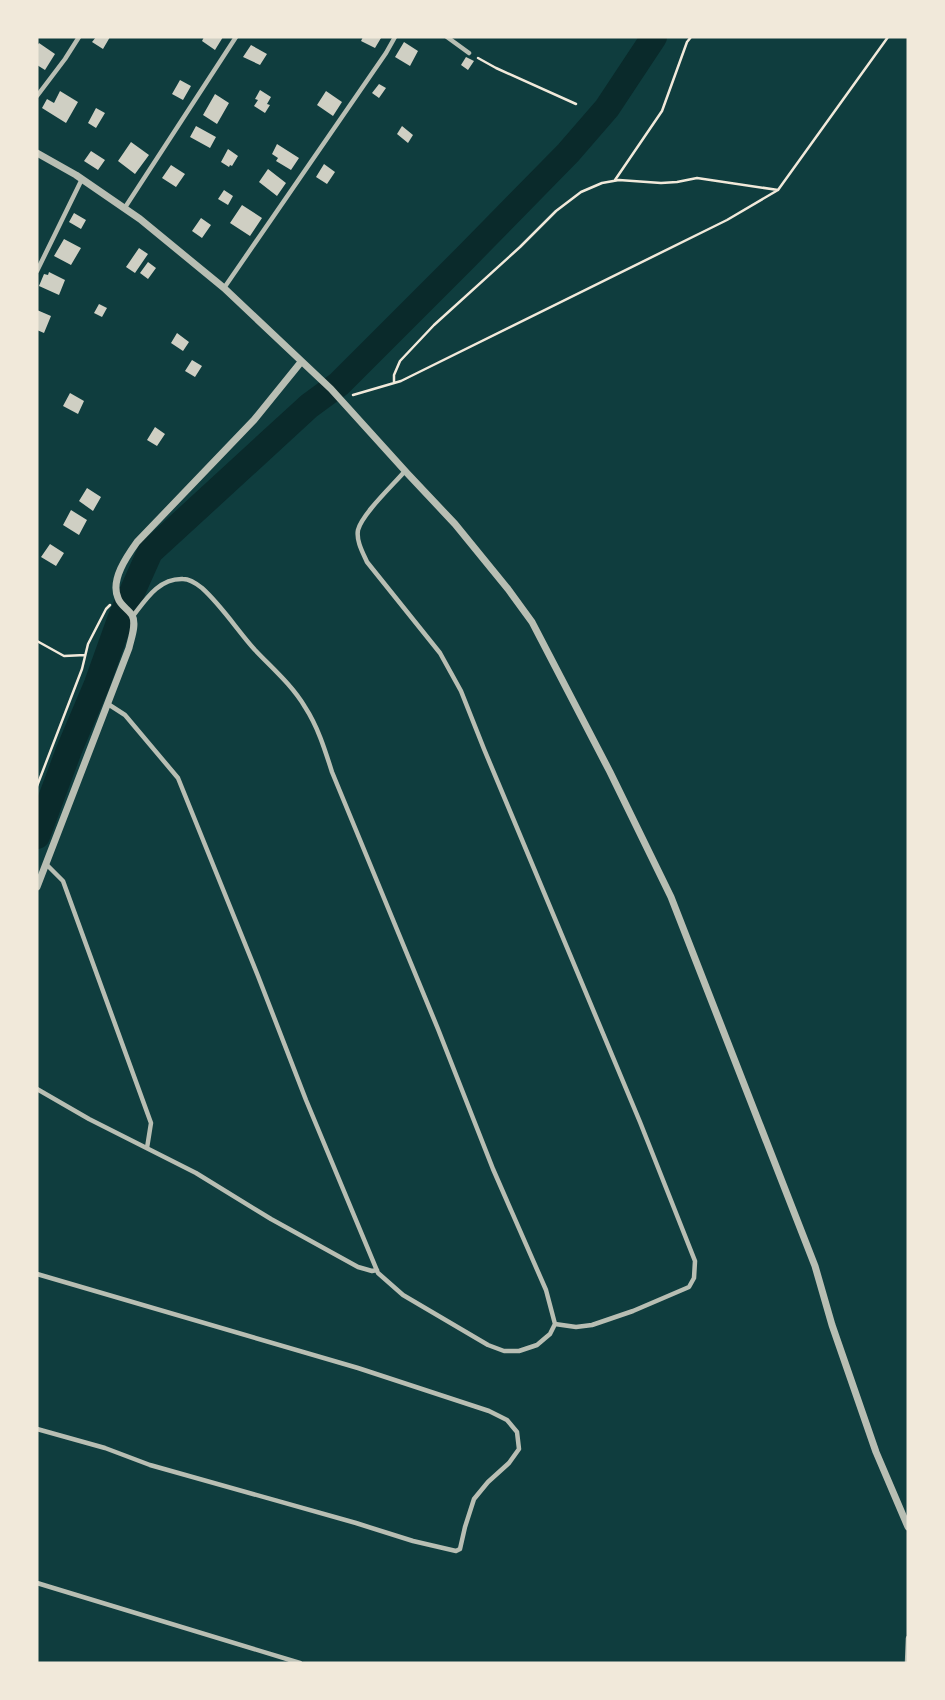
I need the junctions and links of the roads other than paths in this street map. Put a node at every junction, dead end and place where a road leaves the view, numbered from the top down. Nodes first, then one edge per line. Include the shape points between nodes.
1 (79, 37) edge
2 (236, 37) edge
3 (395, 37) edge
4 (447, 37) edge
5 (469, 53) road end
6 (37, 96) edge
7 (37, 153) edge
8 (82, 179) junction
9 (124, 209) junction
10 (37, 271) edge
11 (224, 289) junction
12 (301, 362) junction
13 (405, 471) junction
14 (125, 607) junction
15 (107, 703) junction
16 (46, 864) junction
17 (37, 887) edge
18 (37, 1089) edge
19 (147, 1148) junction
20 (377, 1270) junction
21 (37, 1274) edge
22 (555, 1324) junction
23 (37, 1429) edge
24 (908, 1527) edge
25 (37, 1583) edge
26 (908, 1638) edge
27 (300, 1663) edge
28 (907, 1663) edge

1 - 6 lane
2 - 9 lane
3 - 11 lane
4 - 5 lane
7 - 8 street
8 - 9 street
8 - 10 lane
9 - 11 street
11 - 12 street
12 - 13 street
12 - 14 street via 254,420 137,542 116,583
13 - 22 lane via 366,516 358,530 360,548 440,653 461,691 695,1261 689,1287 592,1325
13 - 24 street via 456,524 532,622 661,876 789,1196 876,1451
14 - 15 street via 134,626
14 - 22 lane via 167,580 186,579 200,586 305,707 546,1290
15 - 16 street
15 - 20 lane via 125,715 178,778
16 - 17 street
16 - 19 lane via 63,881 151,1123
18 - 19 lane
19 - 20 lane via 358,1267
20 - 22 lane via 403,1295 504,1350 537,1345
21 - 23 lane via 489,1410 517,1432 519,1448 474,1499 456,1551
25 - 27 lane
26 - 28 lane

